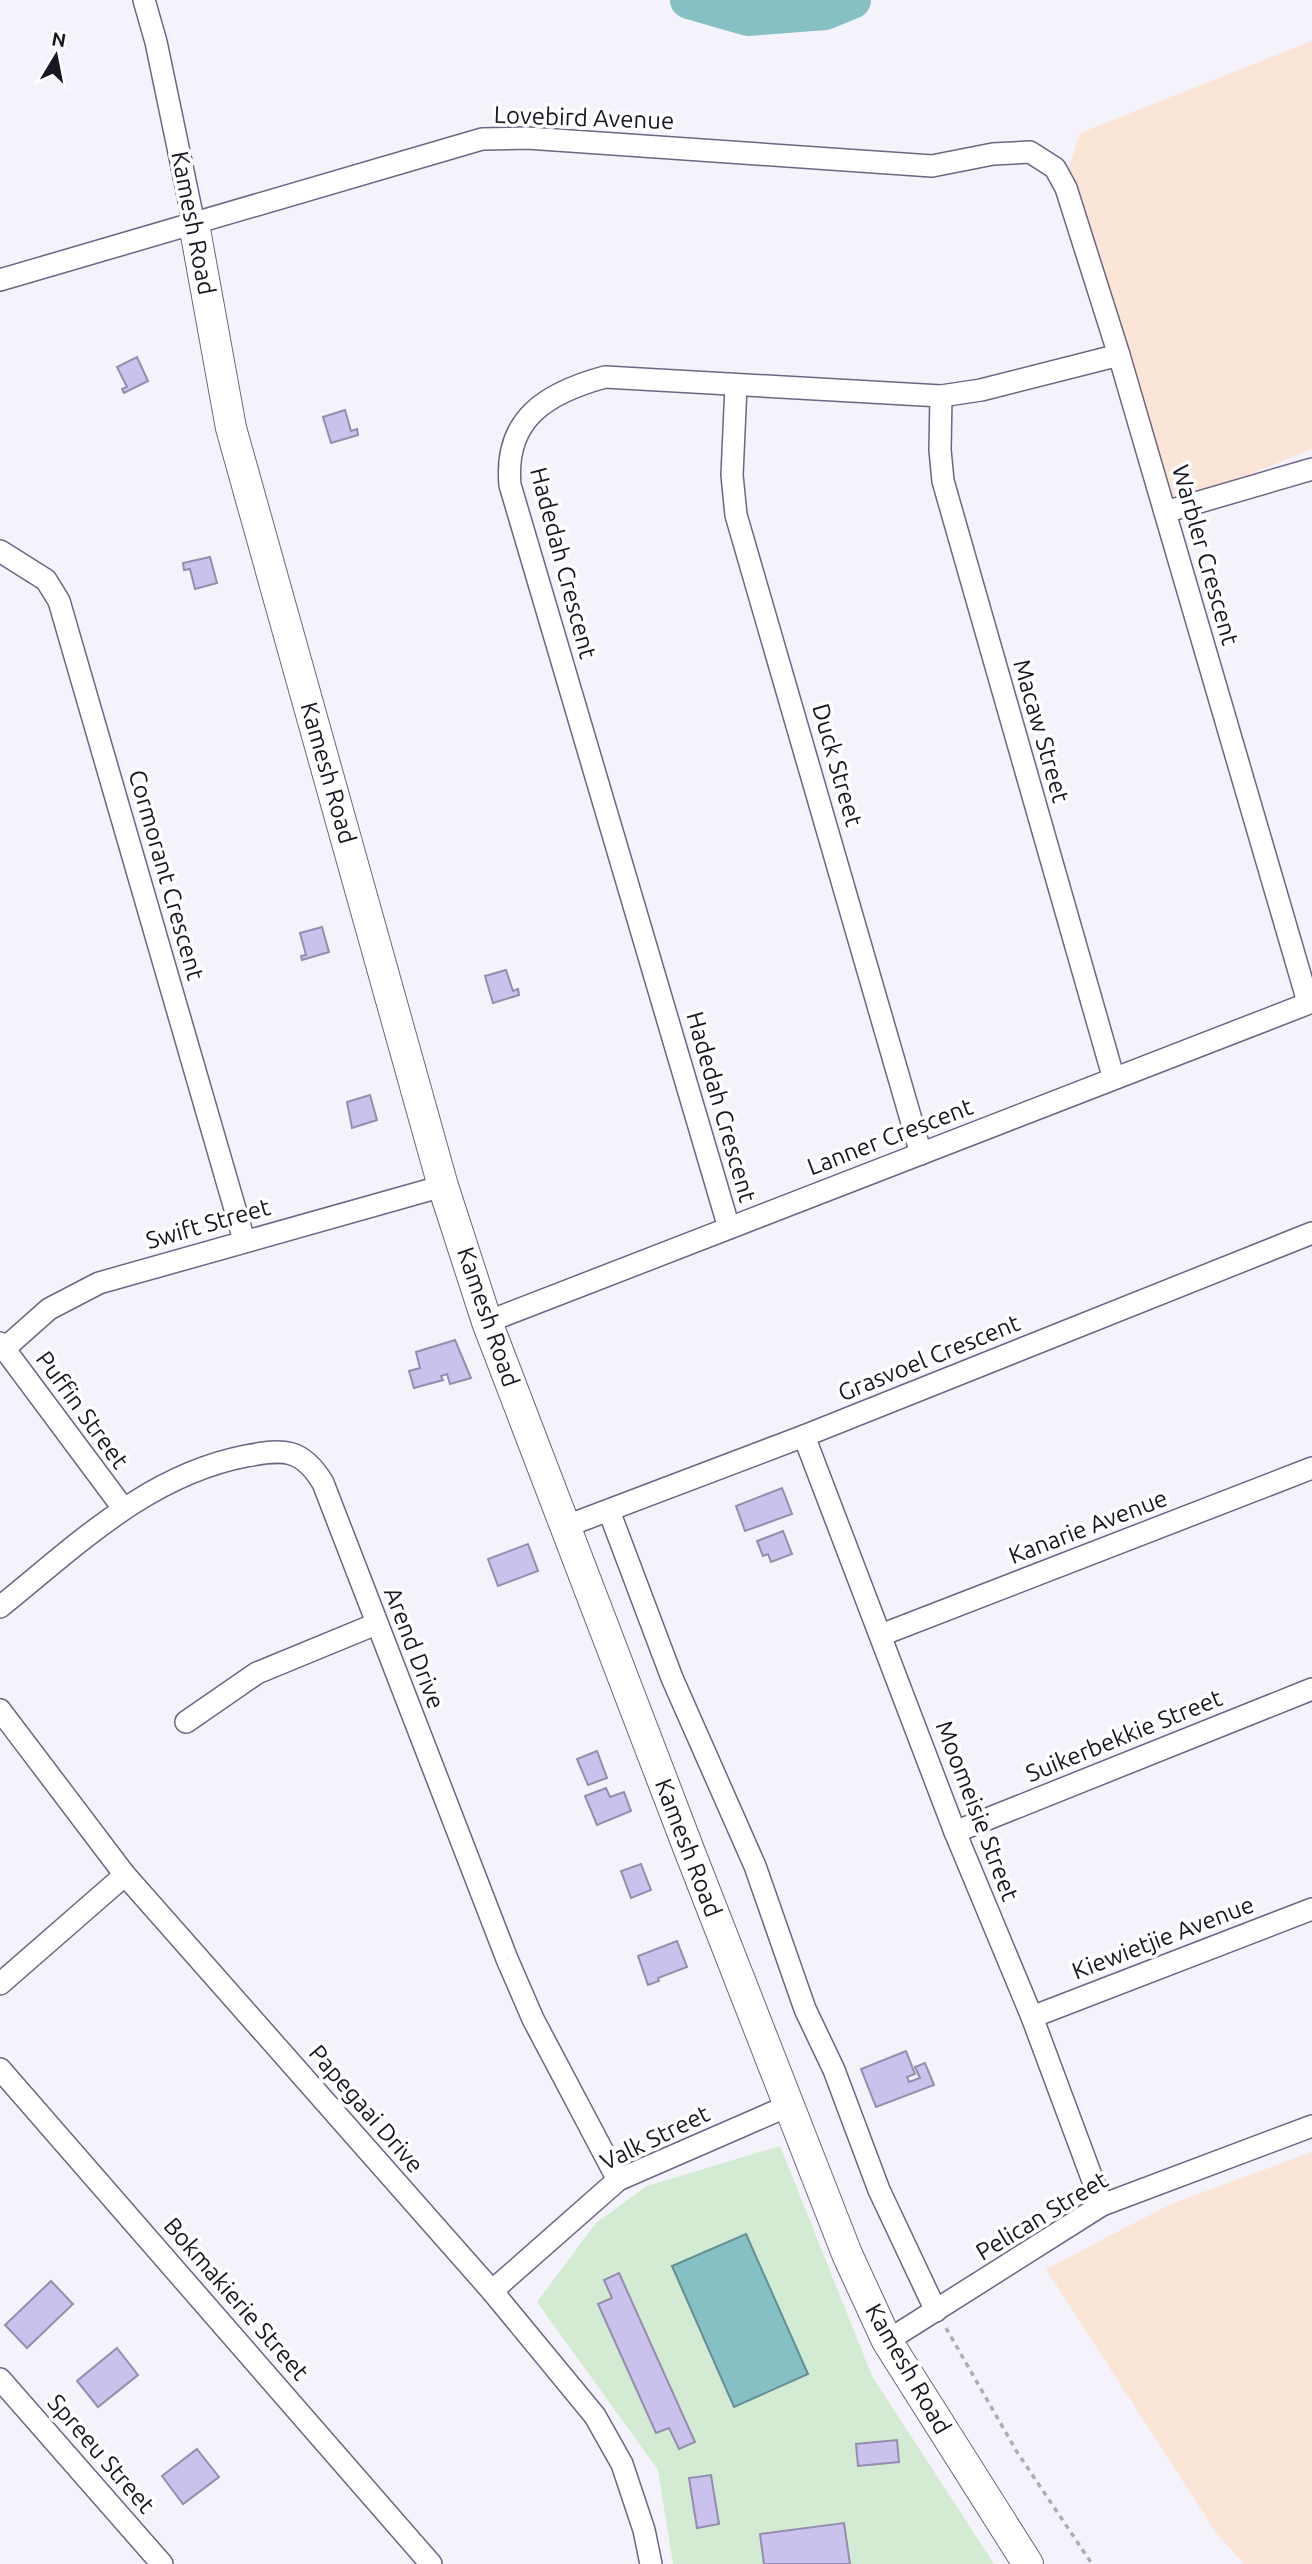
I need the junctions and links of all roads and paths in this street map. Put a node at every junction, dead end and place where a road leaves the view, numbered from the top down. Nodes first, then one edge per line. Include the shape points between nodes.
1 (144, 0) edge
2 (1016, 151) joint
3 (194, 224) junction
4 (0, 280) edge
5 (1119, 355) junction
6 (736, 386) junction
7 (941, 396) junction
8 (1312, 469) edge
9 (1165, 512) junction
10 (0, 551) edge
11 (1310, 1002) edge
12 (1113, 1076) junction
13 (921, 1154) junction
14 (443, 1186) junction
15 (729, 1228) junction
16 (1312, 1233) edge
17 (244, 1240) junction
18 (487, 1322) junction
19 (2, 1346) edge
20 (804, 1436) junction
21 (1312, 1468) edge
22 (122, 1508) junction
23 (609, 1511) junction
24 (564, 1527) junction
25 (0, 1607) edge
26 (376, 1624) junction
27 (881, 1634) junction
28 (1312, 1689) edge
29 (0, 1710) edge
30 (186, 1722) dead end
31 (955, 1832) junction
32 (125, 1875) junction
33 (1312, 1909) edge
34 (0, 1984) edge
35 (1032, 2017) junction
36 (0, 2069) edge
37 (790, 2105) junction
38 (1312, 2126) edge
39 (618, 2180) junction
40 (1102, 2205) junction
41 (492, 2291) junction
42 (936, 2311) junction
43 (887, 2341) junction
44 (0, 2379) edge
45 (1091, 2563) edge
46 (162, 2564) edge
47 (431, 2564) edge
48 (651, 2564) edge
49 (1028, 2564) edge

1 - 3 street, Kamesh Road
2 - 3 street, Lovebird Avenue via 932,166 495,138 468,142
2 - 5 street, Warbler Crescent via 1039,155 1061,177
3 - 4 street, Lovebird Avenue
3 - 14 street, Kamesh Road via 232,428
5 - 7 street, Hadedah Crescent
5 - 9 street, Warbler Crescent
6 - 7 street, Hadedah Crescent
6 - 13 street, Duck Street via 732,475 737,515
6 - 15 street, Hadedah Crescent via 624,377 589,382 560,393 524,421 511,444 508,466
7 - 12 street, Macaw Street via 943,481
8 - 9 street
9 - 11 street, Warbler Crescent
10 - 17 street, Cormorant Crescent via 46,580 59,601
11 - 12 street, Lanner Crescent
12 - 13 street, Lanner Crescent
13 - 15 street, Lanner Crescent
14 - 17 street, Swift Street
14 - 18 street, Kamesh Road
15 - 18 street, Lanner Crescent
16 - 20 street, Grasvoel Crescent
17 - 19 street, Swift Street via 99,1283 49,1309
18 - 24 street, Kamesh Road
19 - 22 street, Puffin Street
20 - 23 street, Grasvoel Crescent
20 - 27 street, Moomeisie Street
21 - 27 street, Kanarie Avenue
22 - 25 street, Arend Drive
22 - 26 street, Arend Drive via 200,1467 260,1454 298,1455 313,1466 323,1483
23 - 24 street, Grasvoel Crescent
23 - 42 street via 672,1678 755,1866 805,2009 834,2070 879,2190
24 - 37 street, Kamesh Road
26 - 30 street via 257,1673
26 - 39 street, Arend Drive via 533,2019
27 - 31 street, Moomeisie Street
28 - 31 street, Suikerbekkie Street
29 - 32 street, Papegaai Drive
31 - 35 street, Moomeisie Street
32 - 34 street
32 - 41 street, Papegaai Drive
33 - 35 street, Kiewietjie Avenue
35 - 40 street, Moomeisie Street
36 - 47 street, Bokmakierie Street
37 - 39 street, Valk Street
37 - 43 street, Kamesh Road via 842,2242
38 - 40 street, Pelican Street
39 - 41 street, Valk Street
40 - 42 street, Pelican Street
41 - 48 street, Papegaai Drive via 595,2416 622,2464
42 - 43 street, Pelican Street
42 - 45 path via 1017,2452
43 - 49 street, Kamesh Road
44 - 46 street, Spreeu Street

